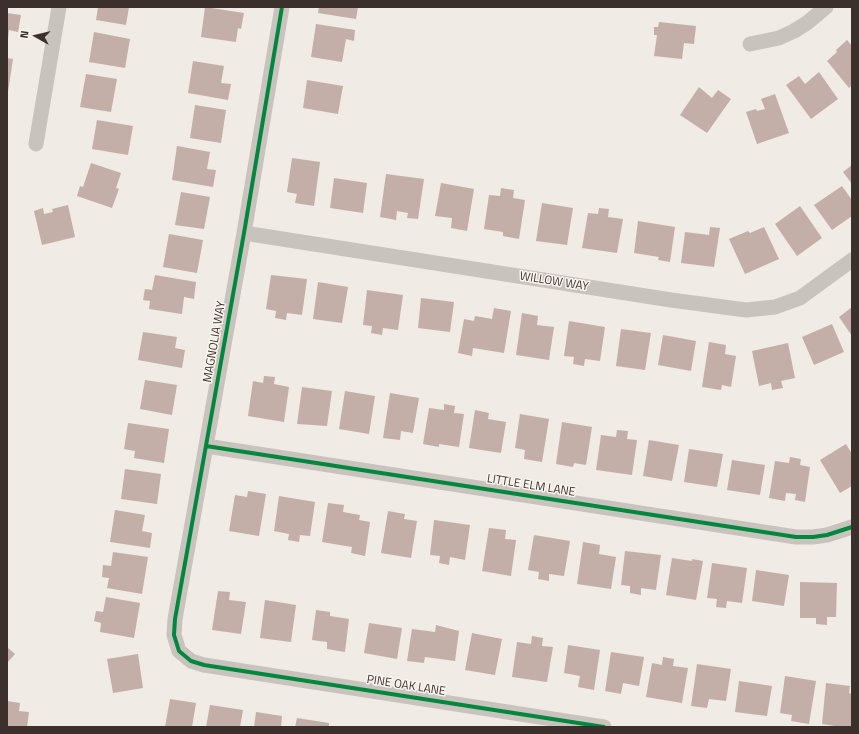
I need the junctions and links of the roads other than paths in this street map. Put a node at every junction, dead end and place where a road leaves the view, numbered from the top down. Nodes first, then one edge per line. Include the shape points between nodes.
1 (59, 7) edge
2 (282, 7) edge
3 (826, 7) edge
4 (750, 44) dead end
5 (36, 144) dead end
6 (244, 233) junction
7 (852, 260) edge
8 (206, 446) junction
9 (852, 527) edge
10 (204, 665) joint
11 (604, 727) edge

1 - 5 street
2 - 6 street, MAGNOLIA WAY
3 - 4 street via 794,31 779,38
6 - 7 street, WILLOW WAY via 746,310 775,307 800,298
6 - 8 street, MAGNOLIA WAY
8 - 9 street, LITTLE ELM LANE via 796,537 827,535
8 - 10 street, MAGNOLIA WAY via 174,635 179,650 191,661
10 - 11 street, PINE OAK LANE

